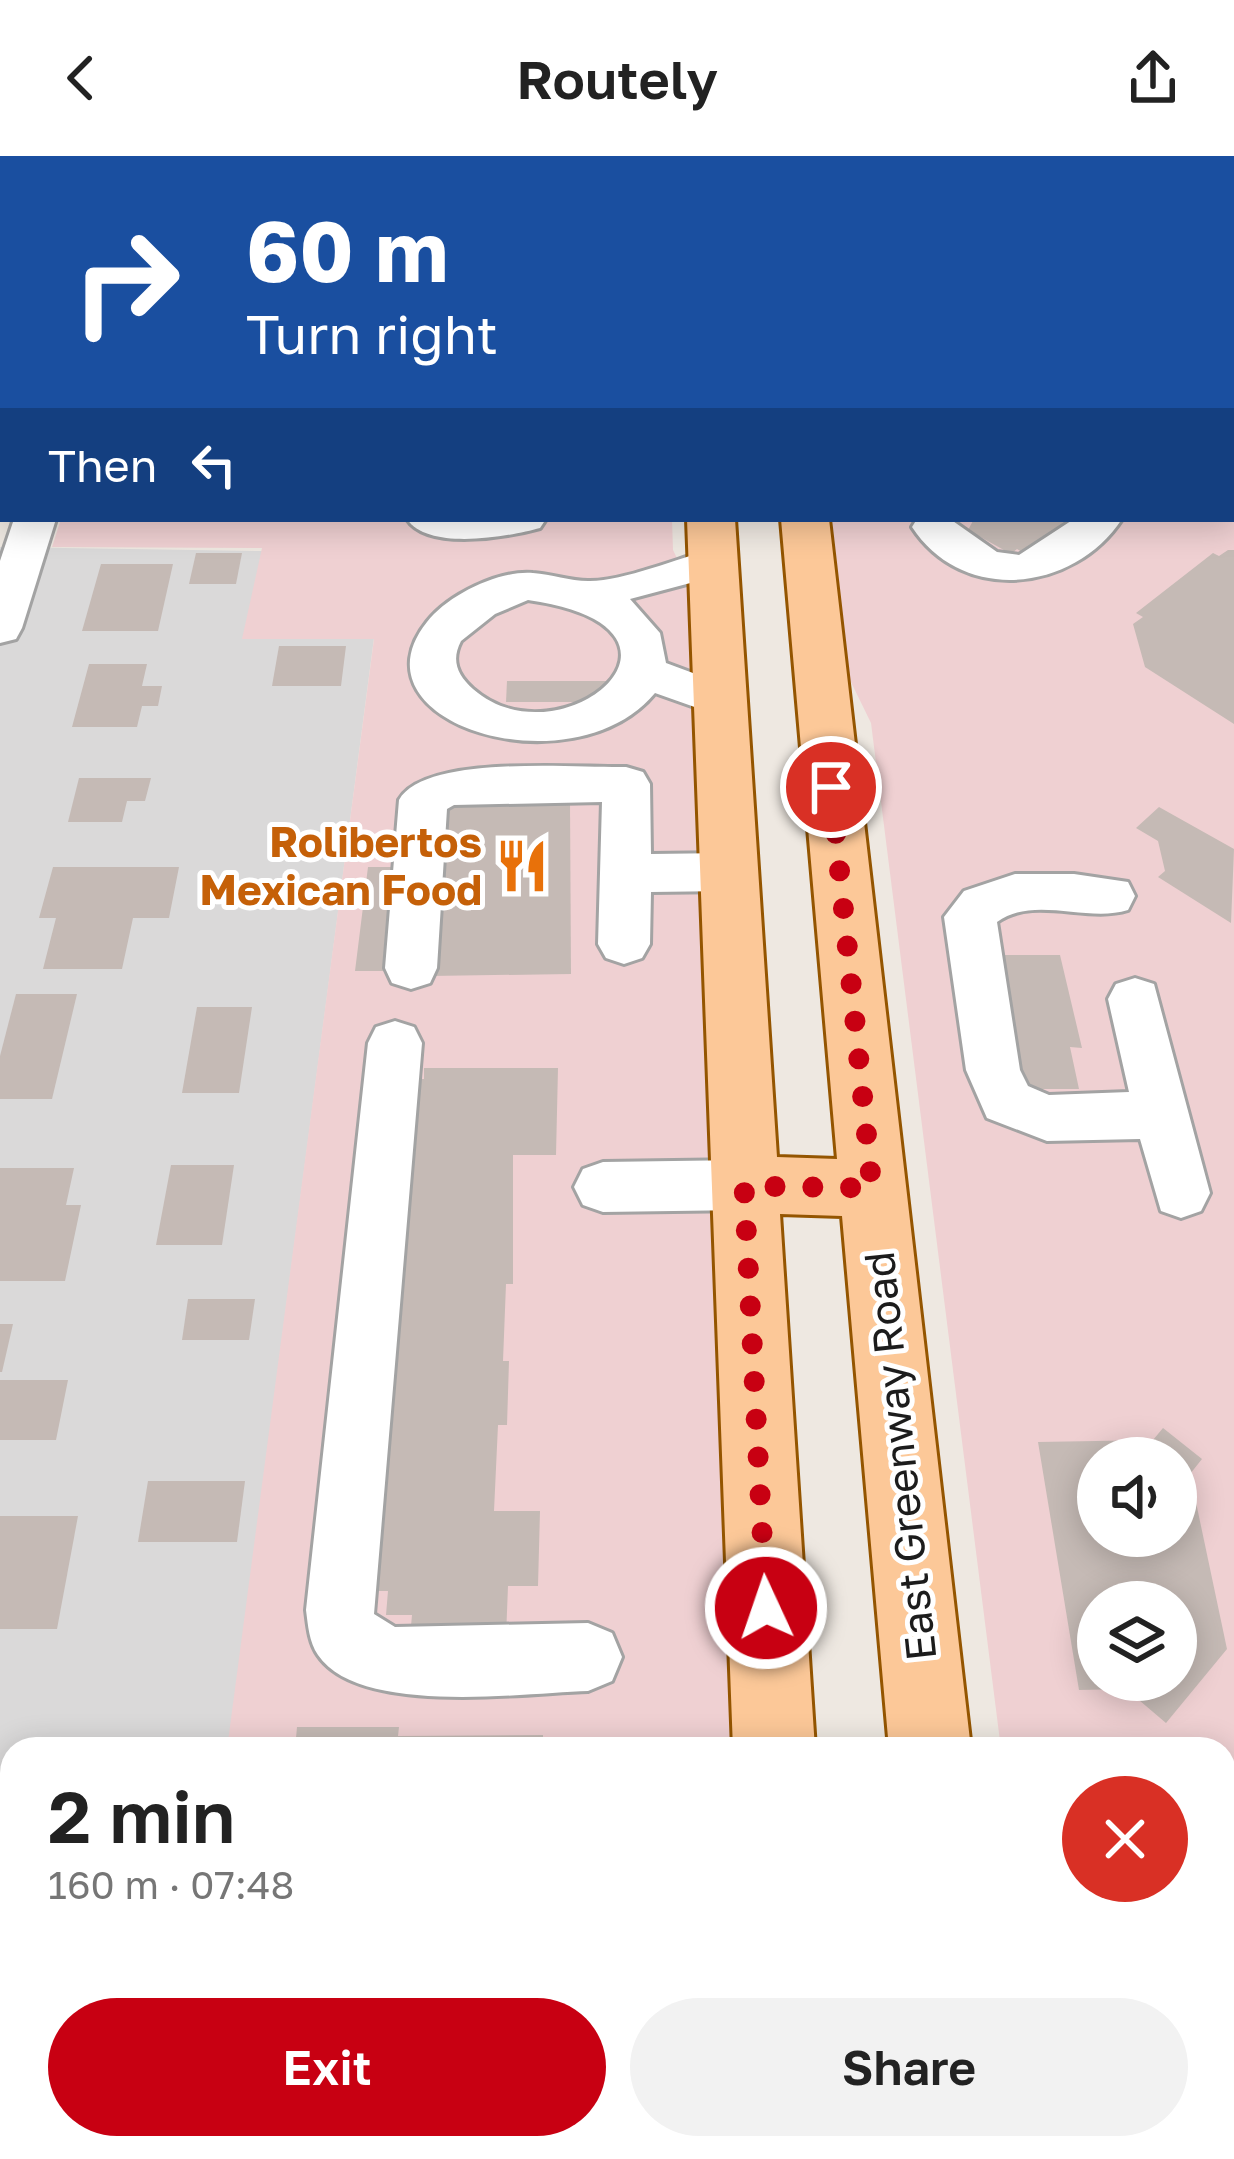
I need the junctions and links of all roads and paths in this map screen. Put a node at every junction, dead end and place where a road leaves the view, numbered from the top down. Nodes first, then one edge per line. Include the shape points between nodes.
1 (33, 522) edge
2 (434, 522) edge
3 (473, 522) edge
4 (804, 522) edge
5 (1097, 522) edge
6 (933, 526) dead end
7 (712, 541) edge
8 (594, 594) junction
9 (0, 628) edge
10 (643, 673) junction
11 (772, 704) junction
12 (728, 872) junction
13 (626, 873) junction
14 (1110, 896) dead end
15 (625, 944) dead end
16 (411, 968) dead end
17 (1135, 999) dead end
18 (395, 1043) dead end
19 (1162, 1115) junction
20 (603, 1186) dead end
21 (744, 1186) junction
22 (872, 1188) junction
23 (1181, 1193) dead end
24 (588, 1657) dead end
25 (773, 1737) edge
26 (929, 1737) edge

1 - 9 street
2 - 3 street
4 - 11 main road, East Greenway Road
5 - 6 street via 1024,572 994,567
7 - 8 street
7 - 11 main road, East Greenway Road
8 - 10 street via 637,627
8 - 10 street via 527,586 465,607 434,650 436,675 474,715 540,727 609,714
10 - 11 street
11 - 12 main road, East Greenway Road
11 - 22 main road, East Greenway Road
12 - 13 street
12 - 21 main road, East Greenway Road
13 - 15 street
13 - 16 street via 626,784 446,788 423,800
14 - 19 street via 1005,894 982,901 970,917 993,1070 1007,1102 1047,1118
17 - 19 street
18 - 24 street via 343,1633 395,1661
19 - 23 street
20 - 21 street
21 - 22 main road
21 - 25 main road, East Greenway Road
22 - 26 main road, East Greenway Road

